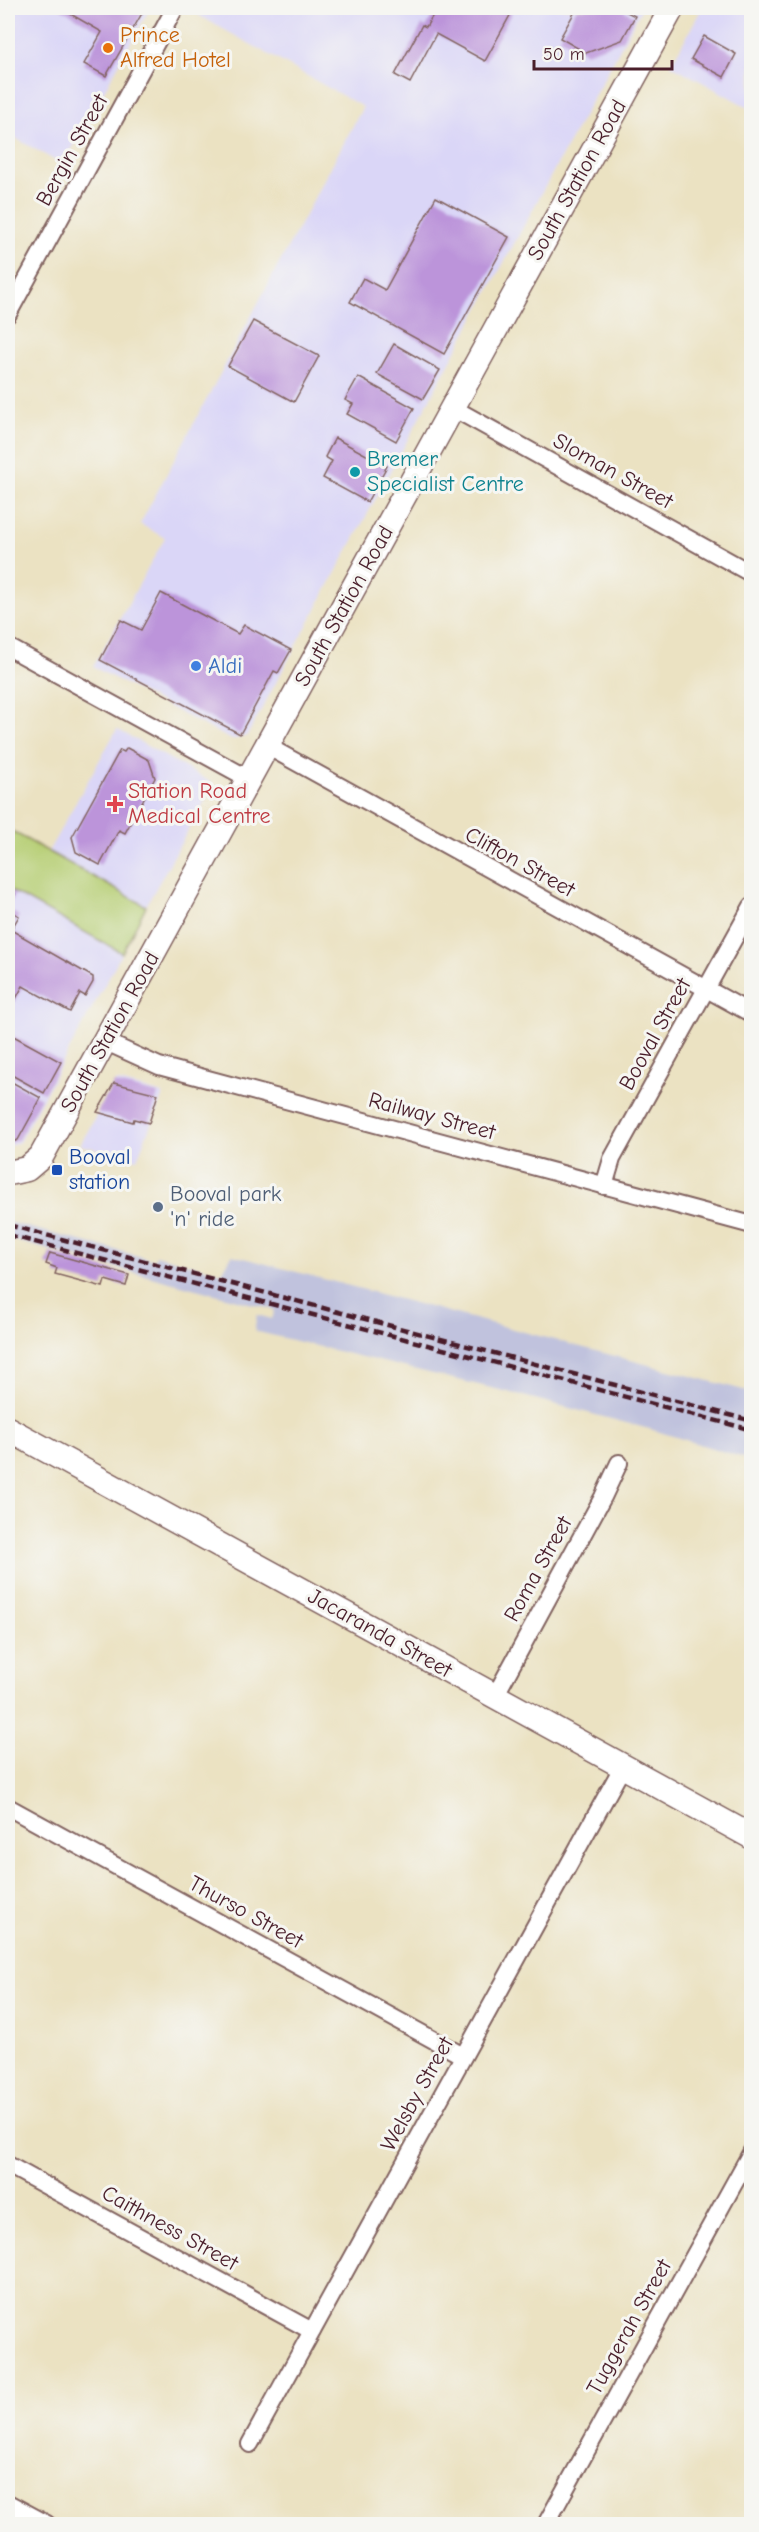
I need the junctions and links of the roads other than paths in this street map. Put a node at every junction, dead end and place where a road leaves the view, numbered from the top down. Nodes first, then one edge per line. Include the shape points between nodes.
1 (175, 8) edge
2 (672, 8) edge
3 (8, 314) edge
4 (453, 408) junction
5 (752, 574) edge
6 (8, 647) edge
7 (267, 746) junction
8 (249, 779) junction
9 (752, 906) edge
10 (706, 989) junction
11 (752, 1014) edge
12 (104, 1041) junction
13 (17, 1171) edge
14 (604, 1186) junction
15 (752, 1225) edge
16 (8, 1429) edge
17 (619, 1463) dead end
18 (495, 1695) junction
19 (623, 1766) junction
20 (8, 1807) edge
21 (752, 1837) edge
22 (463, 2056) junction
23 (752, 2151) edge
24 (8, 2165) edge
25 (312, 2331) junction
26 (250, 2444) dead end
27 (8, 2503) edge
28 (47, 2524) edge
29 (546, 2524) edge

1 - 3 street, Bergin Street
2 - 4 street, South Station Road
4 - 5 street, Sloman Street
4 - 7 street, South Station Road
6 - 8 street
7 - 8 street, South Station Road
7 - 10 street, Clifton Street
8 - 12 street, South Station Road
9 - 10 street, Booval Street
10 - 11 street, Clifton Street
10 - 14 street, Booval Street via 612,1159
12 - 13 street, South Station Road via 41,1157
12 - 14 street, Railway Street via 159,1066
14 - 15 street, Railway Street
16 - 18 street, Jacaranda Street
17 - 18 street, Roma Street
18 - 19 street, Jacaranda Street
19 - 21 street, Jacaranda Street
19 - 22 street, Welsby Street
20 - 22 street, Thurso Street
22 - 25 street, Welsby Street
23 - 29 street, Tuggerah Street
24 - 25 street, Caithness Street
25 - 26 street, Welsby Street
27 - 28 street

